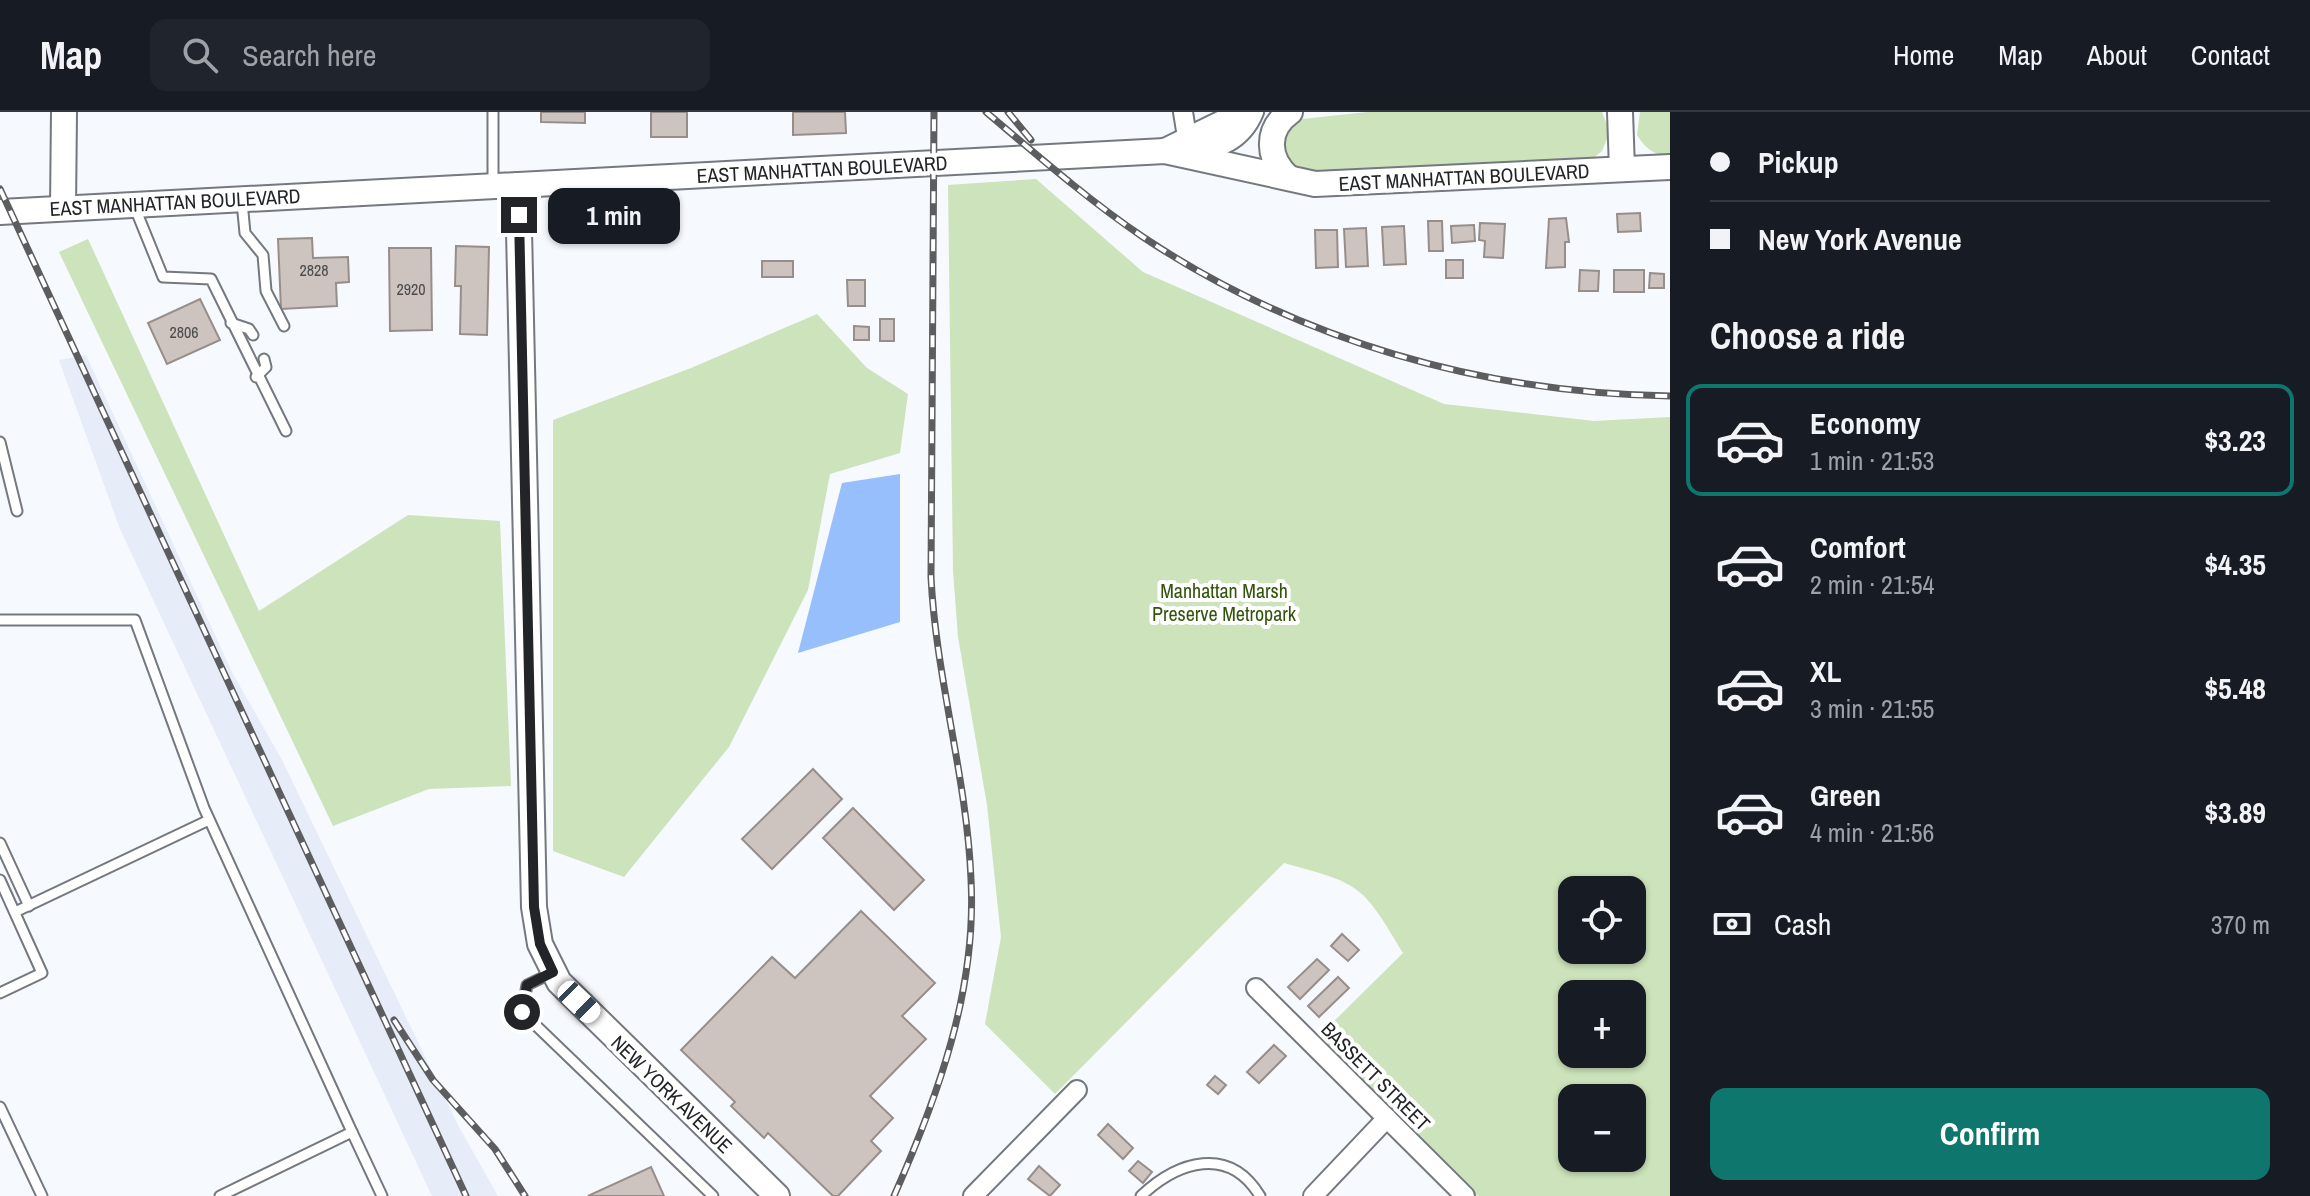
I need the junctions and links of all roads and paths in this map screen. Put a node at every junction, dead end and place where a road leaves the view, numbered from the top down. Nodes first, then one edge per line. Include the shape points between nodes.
1 (64, 112) edge
2 (493, 112) edge
3 (1183, 112) edge
4 (1245, 112) edge
5 (1254, 112) edge
6 (1290, 112) edge
7 (1620, 112) edge
8 (1179, 148) junction
9 (1670, 167) edge
10 (1622, 169) junction
11 (1289, 178) junction
12 (506, 185) junction
13 (242, 199) junction
14 (134, 204) junction
15 (63, 208) junction
16 (0, 212) edge
17 (231, 323) junction
18 (284, 326) dead end
19 (253, 335) dead end
20 (264, 359) dead end
21 (256, 377) junction
22 (286, 431) dead end
23 (0, 442) edge
24 (17, 511) dead end
25 (0, 620) edge
26 (209, 820) junction
27 (0, 843) edge
28 (0, 880) edge
29 (29, 906) junction
30 (15, 912) junction
31 (553, 972) junction
32 (1256, 988) dead end
33 (0, 993) edge
34 (1077, 1090) dead end
35 (0, 1107) edge
36 (1387, 1118) junction
37 (352, 1132) junction
38 (980, 1193) edge
39 (42, 1196) edge
40 (220, 1196) edge
41 (382, 1196) edge
42 (713, 1196) edge
43 (777, 1196) edge
44 (1141, 1196) edge
45 (1260, 1196) edge
46 (1313, 1196) edge
47 (1465, 1196) edge

1 - 15 street
2 - 12 lane
3 - 8 street
4 - 8 street, EAST MANHATTAN BOULEVARD
5 - 8 street via 1243,133 1230,142
6 - 11 street via 1273,131 1271,144 1273,158
7 - 10 street
8 - 11 street, EAST MANHATTAN BOULEVARD
8 - 12 street, EAST MANHATTAN BOULEVARD
9 - 10 street, EAST MANHATTAN BOULEVARD
10 - 11 street, EAST MANHATTAN BOULEVARD via 1315,184
12 - 13 street, EAST MANHATTAN BOULEVARD
12 - 31 street, NEW YORK AVENUE via 534,907 540,944
13 - 14 street, EAST MANHATTAN BOULEVARD
13 - 18 lane via 245,233 263,255 266,291
14 - 15 street, EAST MANHATTAN BOULEVARD
14 - 17 lane via 163,277 211,279
15 - 16 street, EAST MANHATTAN BOULEVARD
17 - 19 lane
17 - 21 lane
20 - 21 lane via 266,367
21 - 22 lane
23 - 24 lane
25 - 26 lane via 135,620
26 - 29 lane
26 - 37 lane
27 - 29 lane
28 - 30 lane
29 - 30 lane
30 - 33 lane via 42,973
31 - 42 lane via 527,985 522,1012
31 - 43 street, NEW YORK AVENUE
32 - 36 street, BASSETT STREET
34 - 38 street
35 - 39 lane
36 - 46 street
36 - 47 street, BASSETT STREET
37 - 40 lane
37 - 41 lane
44 - 45 lane via 1171,1172 1205,1163 1236,1169

